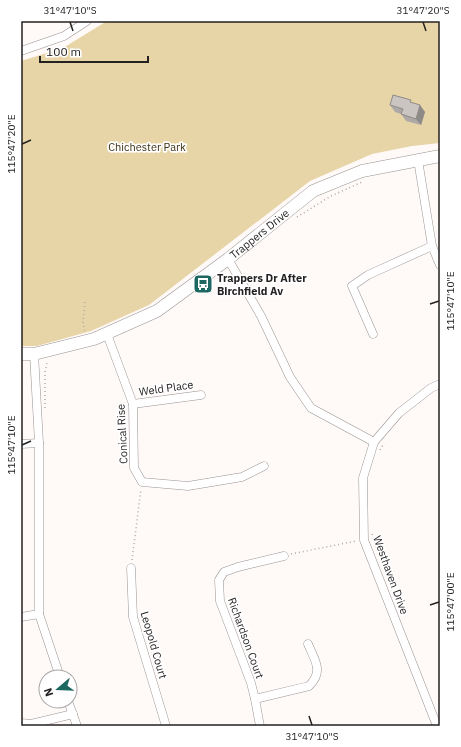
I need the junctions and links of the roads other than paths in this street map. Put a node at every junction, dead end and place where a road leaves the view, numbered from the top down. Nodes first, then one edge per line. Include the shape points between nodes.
1 (86, 21) edge
2 (21, 51) edge
3 (440, 156) edge
4 (418, 160) junction
5 (432, 246) junction
6 (228, 259) junction
7 (440, 266) edge
8 (107, 334) junction
9 (373, 334) dead end
10 (21, 354) edge
11 (34, 354) junction
12 (440, 384) edge
13 (201, 394) dead end
14 (133, 404) junction
15 (374, 442) junction
16 (39, 443) junction
17 (21, 444) edge
18 (264, 466) dead end
19 (284, 556) road end
20 (132, 568) road end
21 (39, 614) junction
22 (21, 617) edge
23 (308, 644) dead end
24 (57, 669) edge
25 (255, 699) junction
26 (71, 709) edge
27 (73, 714) junction
28 (21, 723) edge
29 (77, 726) edge
30 (166, 726) edge
31 (260, 726) edge
32 (437, 726) edge

1 - 2 street via 64,36
3 - 4 main road, Trappers Drive
4 - 5 street
4 - 6 main road, Trappers Drive via 362,171 313,191
5 - 7 street
5 - 9 street via 368,275 352,286
6 - 8 main road, Trappers Drive via 157,311
6 - 15 street via 261,316 290,377 311,408
8 - 11 main road, Trappers Drive via 94,340
8 - 14 street, Conical Rise
10 - 11 main road, Trappers Drive
11 - 16 street
12 - 15 street, Westhaven Drive via 399,413
13 - 14 street, Weld Place
14 - 18 street, Conical Rise via 134,468 142,482 188,486 242,477
15 - 32 street, Westhaven Drive via 363,478 364,540
16 - 17 street
16 - 21 street
19 - 25 street, Richardson Court via 224,572 219,580 220,601
20 - 30 street, Leopold Court via 133,617
21 - 22 street
21 - 24 street
23 - 25 street via 318,674 314,681 309,686
25 - 31 street, Richardson Court
26 - 27 street
27 - 28 street via 31,724
27 - 29 street

